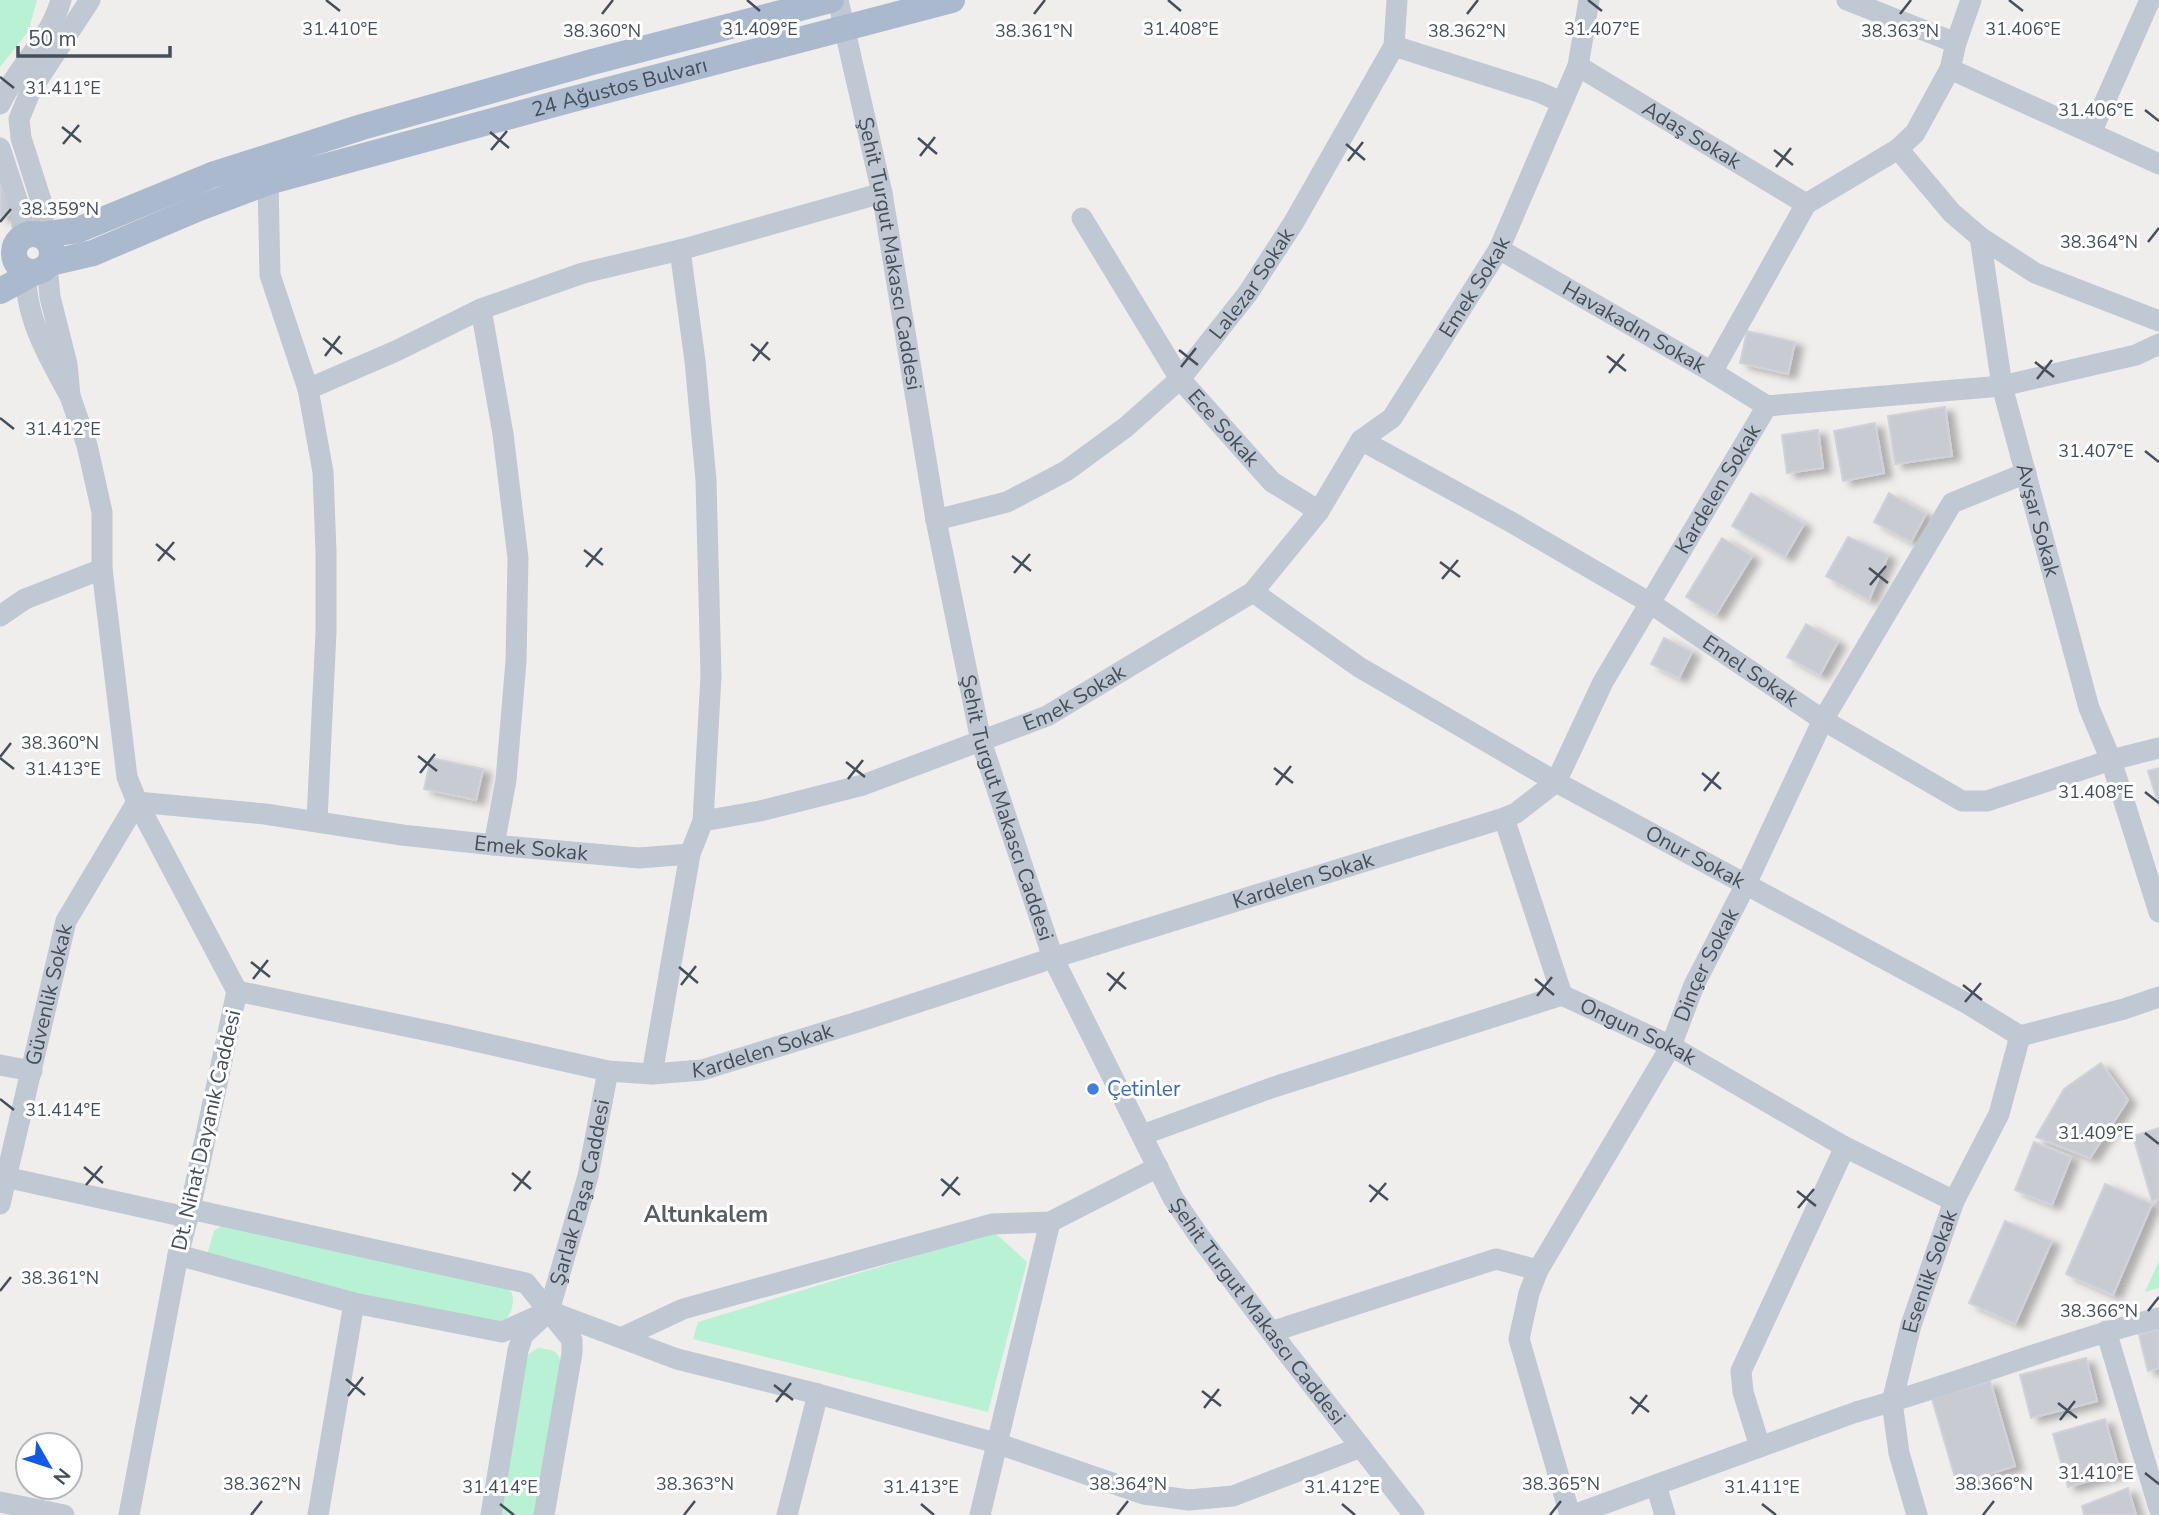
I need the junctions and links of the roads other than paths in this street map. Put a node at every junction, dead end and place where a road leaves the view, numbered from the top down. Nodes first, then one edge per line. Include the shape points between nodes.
1 (61, 0) edge
2 (90, 0) edge
3 (831, 0) edge
4 (838, 0) edge
5 (952, 0) edge
6 (1397, 0) edge
7 (1589, 0) edge
8 (1847, 0) edge
9 (1971, 0) edge
10 (2150, 0) edge
11 (845, 29) junction
12 (1955, 43) junction
13 (1394, 46) junction
14 (1578, 66) junction
15 (1950, 69) junction
16 (1561, 102) junction
17 (0, 104) edge
18 (2091, 133) junction
19 (0, 148) edge
20 (1898, 149) junction
21 (2159, 164) edge
22 (268, 182) junction
23 (882, 193) junction
24 (1806, 204) junction
25 (1082, 218) dead end
26 (1980, 237) junction
27 (1499, 249) junction
28 (680, 250) junction
29 (29, 258) edge
30 (0, 291) edge
31 (481, 309) junction
32 (2159, 321) edge
33 (2159, 344) edge
34 (1712, 372) junction
35 (1180, 379) junction
36 (2002, 386) junction
37 (308, 389) junction
38 (1767, 406) junction
39 (1361, 440) junction
40 (2025, 473) junction
41 (1319, 511) junction
42 (936, 520) junction
43 (102, 569) junction
44 (1253, 592) junction
45 (1650, 603) junction
46 (0, 616) edge
47 (1823, 720) junction
48 (981, 740) junction
49 (2159, 748) edge
50 (2111, 760) junction
51 (1556, 782) junction
52 (138, 802) junction
53 (1504, 818) junction
54 (317, 820) junction
55 (702, 821) junction
56 (494, 845) junction
57 (690, 854) junction
58 (1745, 886) junction
59 (2159, 912) edge
60 (1053, 958) junction
61 (237, 991) junction
62 (1562, 995) junction
63 (2159, 997) edge
64 (2020, 1036) junction
65 (1671, 1046) junction
66 (0, 1066) edge
67 (32, 1071) junction
68 (608, 1072) junction
69 (652, 1074) junction
70 (1142, 1135) junction
71 (1845, 1147) junction
72 (1158, 1167) junction
73 (5, 1177) junction
74 (1954, 1201) junction
75 (0, 1204) edge
76 (188, 1213) junction
77 (1050, 1222) junction
78 (178, 1255) junction
79 (1538, 1270) junction
80 (354, 1303) junction
81 (549, 1311) junction
82 (2159, 1318) edge
83 (2106, 1331) junction
84 (1271, 1332) junction
85 (621, 1338) junction
86 (818, 1394) junction
87 (1892, 1402) junction
88 (996, 1443) junction
89 (1361, 1447) junction
90 (1760, 1447) junction
91 (1656, 1485) junction
92 (0, 1502) edge
93 (2159, 1508) edge
94 (64, 1515) edge
95 (129, 1515) edge
96 (318, 1515) edge
97 (491, 1515) edge
98 (544, 1515) edge
99 (787, 1515) edge
100 (979, 1515) edge
101 (1414, 1515) edge
102 (1572, 1515) edge
103 (1665, 1515) edge
104 (1917, 1515) edge

1 - 17 street via 47,35
2 - 29 street via 32,90 19,119 44,210
3 - 29 main road, 24 Ağustos Bulvarı via 362,127 212,175 78,230
4 - 11 street, Şehit Turgut Makascı Caddesi
5 - 11 main road, 24 Ağustos Bulvarı
6 - 13 street, Lalezar Sokak
7 - 14 street, Emek Sokak
8 - 12 street
9 - 12 street
10 - 18 street
11 - 22 main road, 24 Ağustos Bulvarı
11 - 23 street, Şehit Turgut Makascı Caddesi
12 - 15 street
13 - 16 street
13 - 35 street, Lalezar Sokak via 1288,232 1248,293
14 - 16 street, Emek Sokak
14 - 24 street, Adaş Sokak
15 - 18 street
15 - 20 street via 1915,133
16 - 27 street, Emek Sokak
18 - 21 street
19 - 29 street via 21,212
20 - 24 street
20 - 26 street via 1952,213
22 - 29 main road, 24 Ağustos Bulvarı via 93,253
22 - 37 street via 270,275
23 - 28 street
23 - 42 street, Şehit Turgut Makascı Caddesi
24 - 34 street
25 - 35 street, Ece Sokak
26 - 32 street via 2035,273
26 - 36 street, Avşar Sokak
27 - 34 street, Havakadın Sokak
27 - 39 street, Emek Sokak via 1392,418
28 - 31 street via 583,273
28 - 55 street via 706,493 711,676
29 - 30 main road, 24 Ağustos Bulvarı
29 - 43 street, Dt. Nihat Dayanık Caddesi via 50,297 70,396 87,445 102,512
31 - 37 street
31 - 56 street via 518,558 516,661 506,780
33 - 36 street, Kardelen Sokak via 2136,355
34 - 38 street, Havakadın Sokak
35 - 41 street, Ece Sokak via 1272,482
35 - 42 street, Lalezar Sokak via 1066,471 1007,502
36 - 38 street, Kardelen Sokak
36 - 40 street, Avşar Sokak
37 - 54 street via 323,472 327,552
38 - 45 street, Kardelen Sokak
39 - 41 street, Emek Sokak
39 - 45 street, Emel Sokak
40 - 47 street, Dinçer Sokak via 1952,503
40 - 50 street, Avşar Sokak via 2089,708
41 - 44 street, Emek Sokak
42 - 48 street, Şehit Turgut Makascı Caddesi
43 - 46 street via 25,599
43 - 52 street, Dt. Nihat Dayanık Caddesi via 127,777
44 - 48 street, Emek Sokak via 1047,716
44 - 51 street, Onur Sokak via 1359,667
45 - 47 street, Emel Sokak
45 - 51 street, Kardelen Sokak via 1602,682
47 - 50 street, Emel Sokak via 1962,801 1987,801
47 - 58 street, Dinçer Sokak
48 - 55 street, Emek Sokak via 863,785
48 - 60 street, Şehit Turgut Makascı Caddesi
49 - 50 street, Emel Sokak
50 - 59 street, Avşar Sokak
51 - 53 street, Kardelen Sokak
51 - 58 street, Onur Sokak
52 - 54 street, Emek Sokak
52 - 61 street, Dt. Nihat Dayanık Caddesi
52 - 67 street, Güvenlik Sokak via 66,921
53 - 60 street, Kardelen Sokak
53 - 62 street
54 - 56 street, Emek Sokak
55 - 57 street
56 - 57 street, Emek Sokak via 639,858
57 - 69 street
58 - 64 street, Onur Sokak
58 - 65 street, Dinçer Sokak via 1694,985
60 - 69 street, Kardelen Sokak via 702,1070
60 - 70 street, Şehit Turgut Makascı Caddesi
61 - 68 street, Kardelen Sokak
61 - 76 street, Dt. Nihat Dayanık Caddesi
62 - 65 street, Ongun Sokak
62 - 70 street, Ongun Sokak via 1271,1088
63 - 64 street
64 - 74 street, Esenlik Sokak via 1999,1114
65 - 71 street, Ongun Sokak
65 - 79 street, Dinçer Sokak
66 - 67 street
67 - 73 street, Güvenlik Sokak
68 - 69 street, Kardelen Sokak
68 - 81 street, Şarlak Paşa Caddesi via 588,1176
70 - 72 street, Şehit Turgut Makascı Caddesi
71 - 74 street, Ongun Sokak
71 - 90 street via 1741,1371
72 - 77 street
72 - 84 street, Şehit Turgut Makascı Caddesi via 1199,1236
73 - 75 street, Güvenlik Sokak
73 - 76 street
74 - 87 street, Esenlik Sokak via 1912,1325
76 - 78 street, Dt. Nihat Dayanık Caddesi
76 - 81 street via 526,1283
77 - 85 street via 992,1224 683,1309
77 - 88 street
78 - 80 street
78 - 95 street, Dt. Nihat Dayanık Caddesi
79 - 84 street via 1496,1259
79 - 102 street, Dinçer Sokak via 1519,1339
80 - 81 street via 502,1332
80 - 96 street
81 - 85 street
81 - 97 street, Şarlak Paşa Caddesi via 523,1335 518,1350
81 - 98 street, Şarlak Paşa Caddesi via 572,1340 572,1353
82 - 83 street
83 - 87 street
83 - 93 street
84 - 89 street, Şehit Turgut Makascı Caddesi
85 - 86 street via 677,1359
86 - 88 street
86 - 99 street
87 - 90 street
87 - 104 street, Esenlik Sokak via 1899,1453
88 - 89 street via 1144,1494 1189,1500 1233,1496
88 - 100 street
89 - 101 street, Şehit Turgut Makascı Caddesi
90 - 91 street
91 - 102 street
91 - 103 street
92 - 94 street

